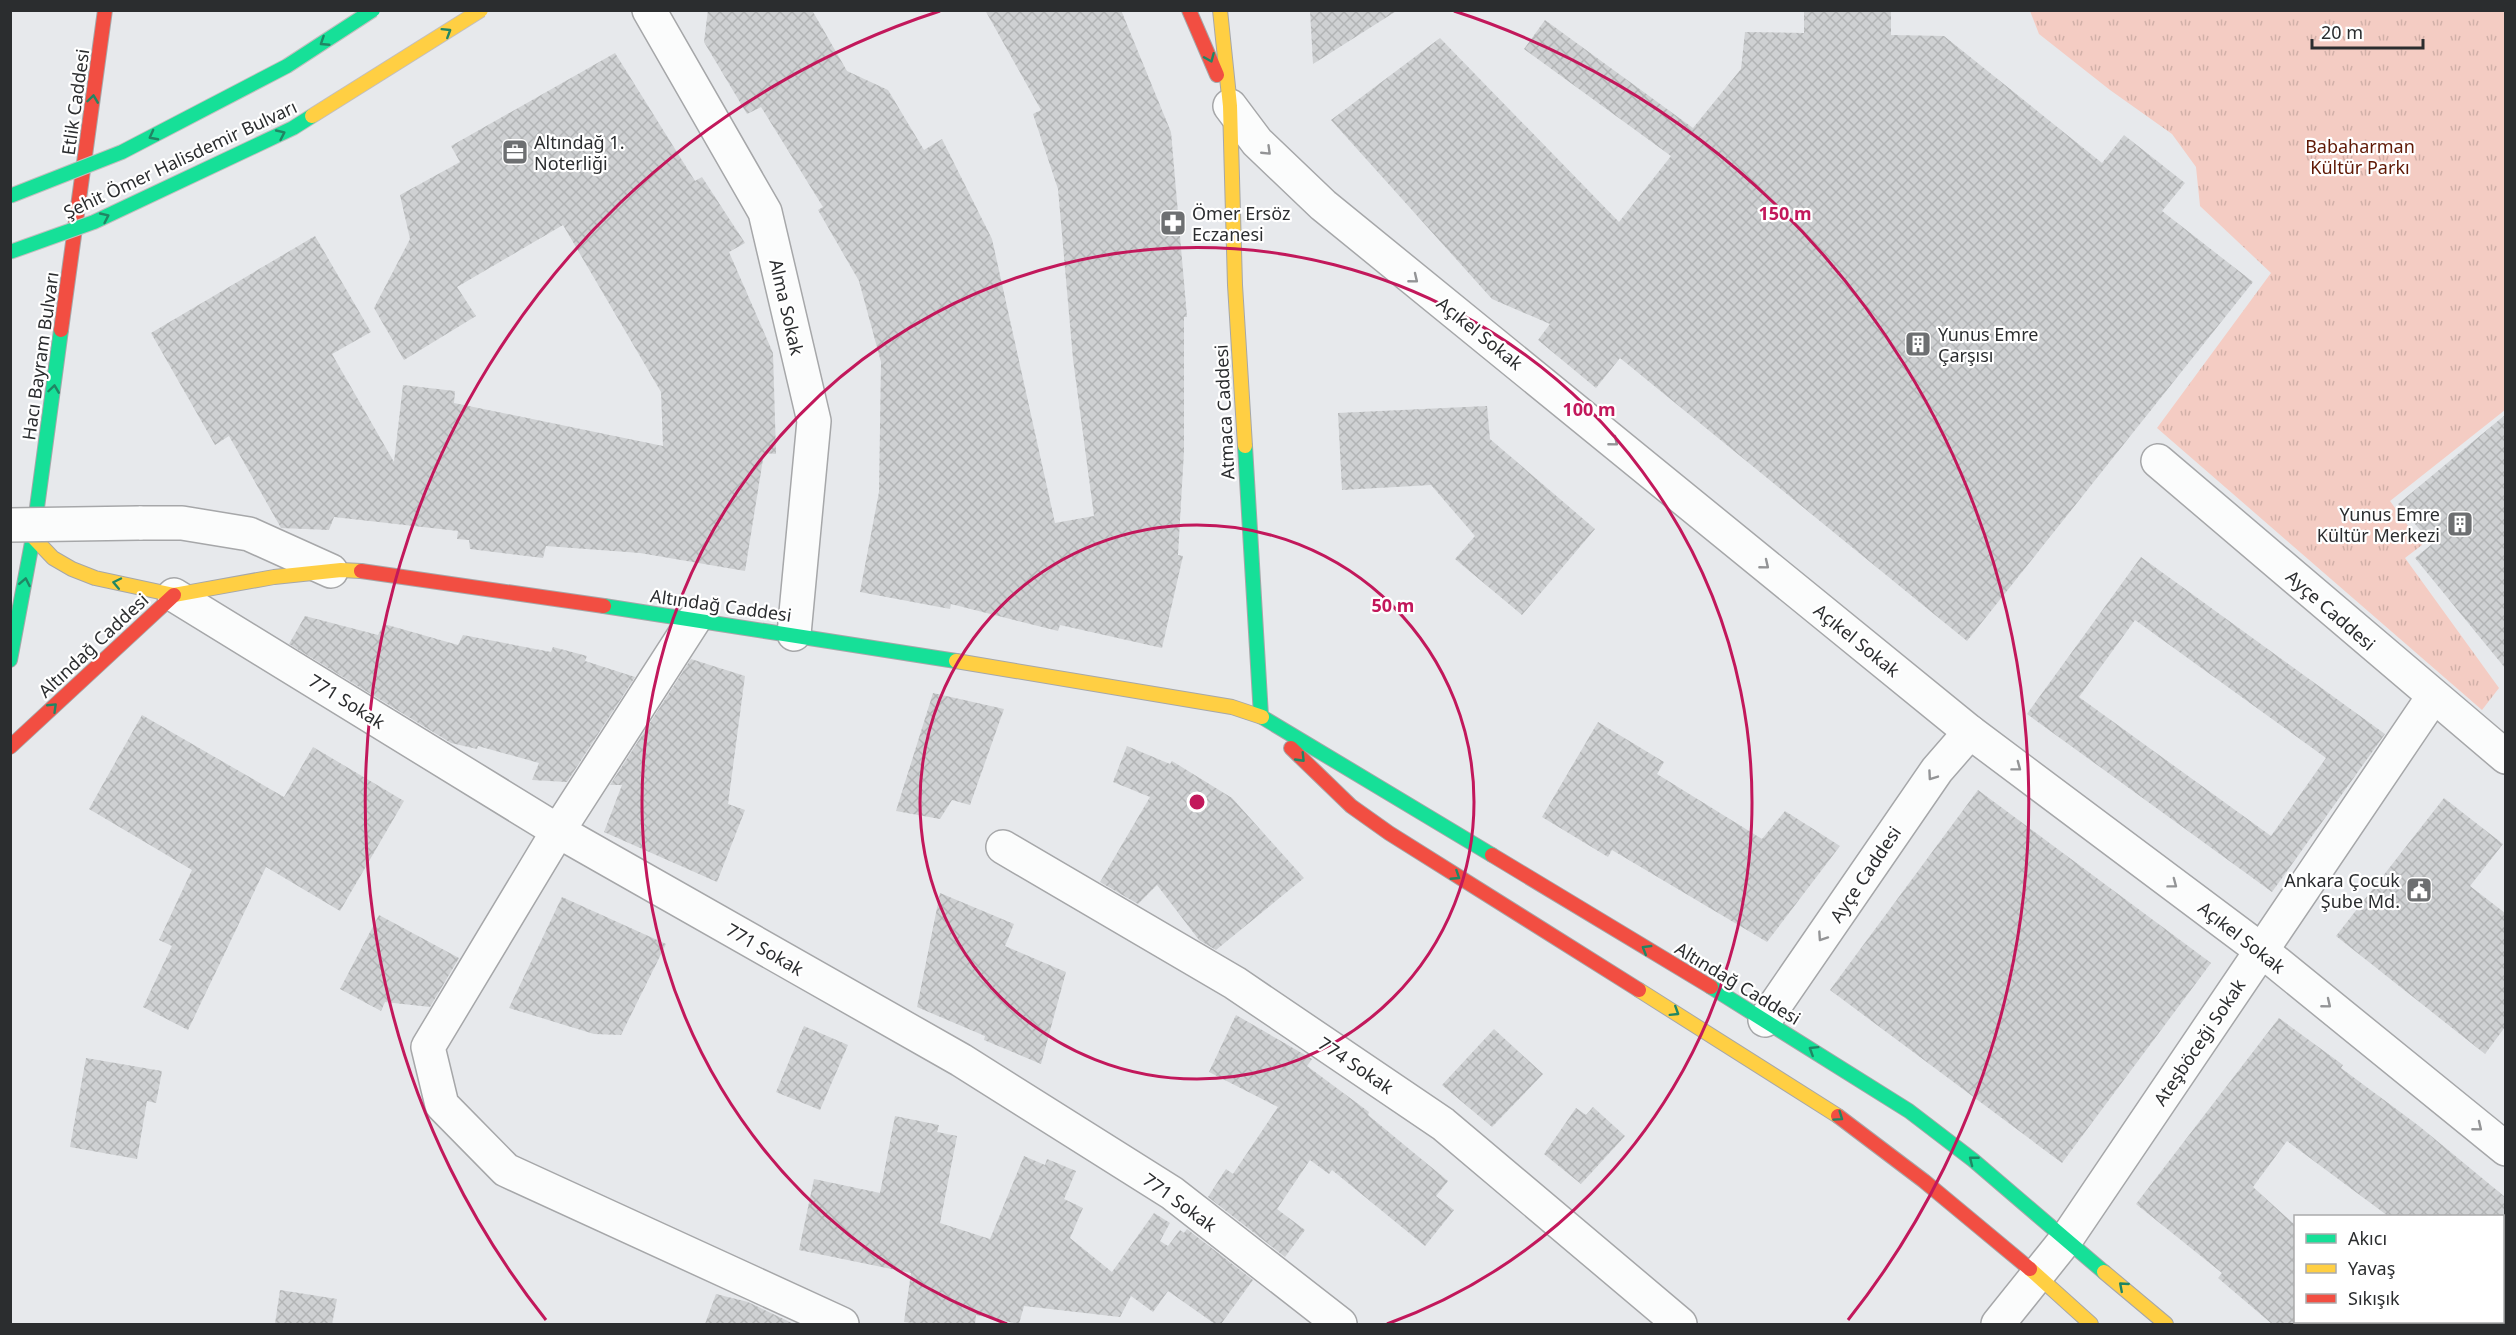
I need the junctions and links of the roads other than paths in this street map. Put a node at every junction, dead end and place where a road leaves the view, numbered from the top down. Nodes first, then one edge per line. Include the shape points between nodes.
1 (105, 10) edge
2 (373, 10) edge
3 (480, 10) edge
4 (649, 10) edge
5 (1189, 10) edge
6 (1220, 10) edge
7 (1230, 106) junction
8 (10, 196) edge
9 (80, 199) joint
10 (10, 252) edge
11 (2158, 461) dead end
12 (22, 531) edge
13 (331, 571) junction
14 (174, 595) junction
15 (694, 620) junction
16 (794, 634) junction
17 (10, 660) edge
18 (2433, 697) junction
19 (1261, 716) junction
20 (1970, 732) junction
21 (10, 747) edge
22 (2505, 757) edge
23 (558, 831) junction
24 (1003, 848) dead end
25 (2261, 950) junction
26 (1766, 1020) junction
27 (2505, 1149) edge
28 (2067, 1238) junction
29 (2038, 1275) junction
30 (842, 1324) edge
31 (1340, 1324) edge
32 (1680, 1324) edge
33 (1998, 1324) edge
34 (2091, 1324) edge
35 (2166, 1324) edge

9 -> 1 main road, Etlik Caddesi
2 -> 8 main road, Şehit Ömer Halisdemir Bulvarı, bridge via 288,66 122,152
10 -> 3 main road, Şehit Ömer Halisdemir Bulvarı, bridge via 94,222 293,128
4 - 16 street, Alma Sokak via 765,212 814,421
5 -> 7 main road, Atmaca Caddesi
6 - 7 main road, Atmaca Caddesi
7 - 19 main road, Atmaca Caddesi via 1234,285
7 -> 20 street, Açıkel Sokak via 1257,142 1323,205
12 -> 9 main road, Hacı Bayram Bulvarı
11 - 18 street, Ayçe Caddesi
12 - 13 street, bridge via 182,523 249,534
14 -> 12 main road, Altındağ Caddesi via 95,578 72,569
17 -> 12 main road, Hacı Bayram Bulvarı
13 - 14 main road, Altındağ Caddesi
13 - 15 main road, Altındağ Caddesi via 416,577
21 -> 14 main road, Altındağ Caddesi
14 - 23 street, 771 Sokak
15 - 16 main road, Altındağ Caddesi
15 - 23 street
16 - 19 main road, Altındağ Caddesi via 1232,707
18 - 22 street, Ayçe Caddesi
18 - 25 street, Ateşböceği Sokak
26 -> 19 main road, Altındağ Caddesi
19 -> 29 main road, Altındağ Caddesi via 1324,782 1361,813 1818,1102 1873,1140
20 -> 25 street, Açıkel Sokak
20 -> 26 street, Ayçe Caddesi via 1937,770
23 - 30 street via 428,1047 442,1105 506,1170
23 - 31 street, 771 Sokak via 961,1060 1172,1193
24 - 32 street, 774 Sokak via 1235,983 1443,1124
25 -> 27 street, Açıkel Sokak
25 - 28 street, Ateşböceği Sokak
28 -> 26 main road, Altındağ Caddesi via 1909,1112
28 - 29 street, Ateşböceği Sokak
35 -> 28 main road, Altındağ Caddesi
29 - 33 street, Ateşböceği Sokak
29 - 34 main road, Altındağ Caddesi

